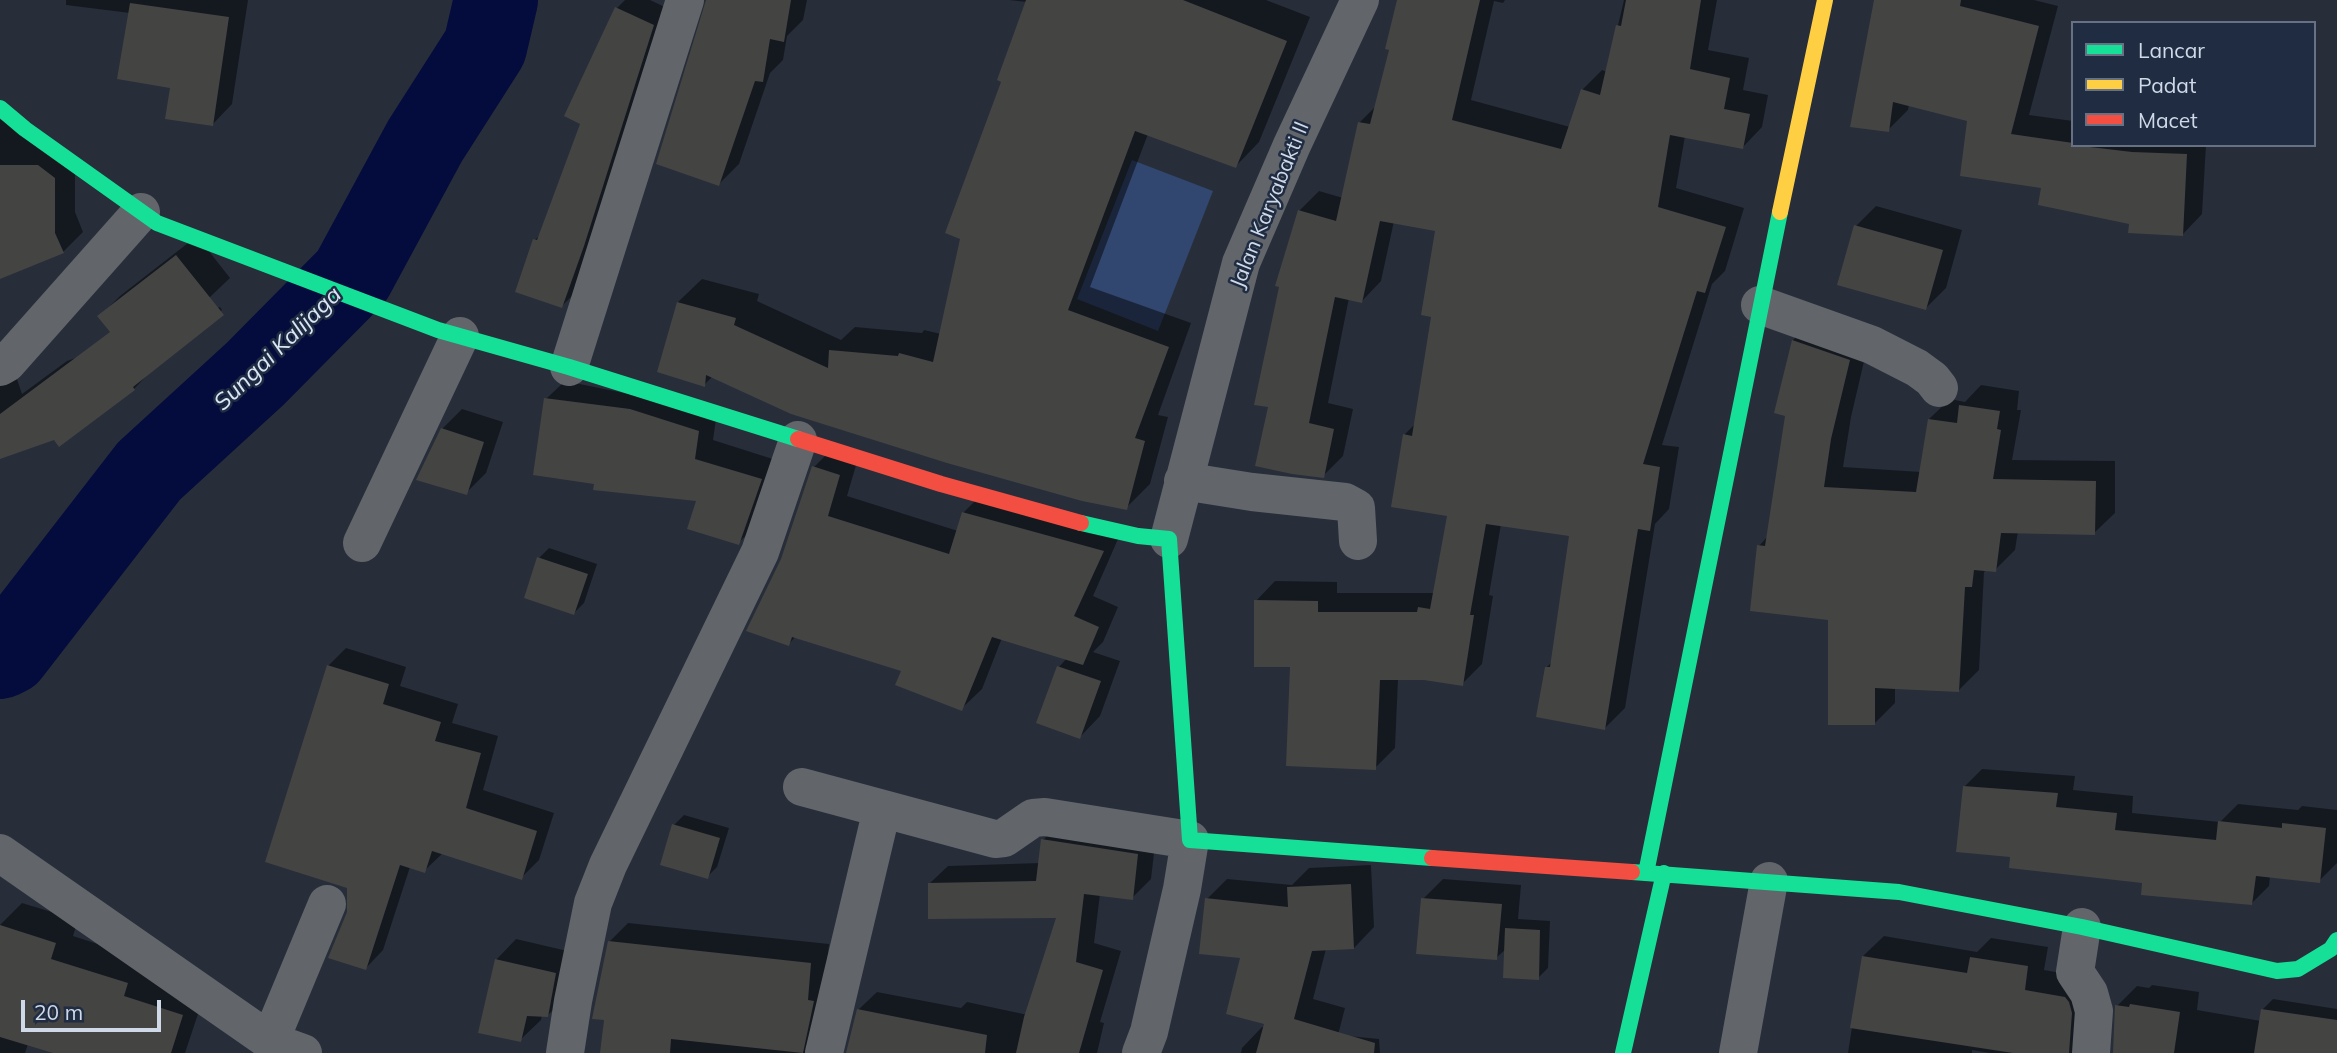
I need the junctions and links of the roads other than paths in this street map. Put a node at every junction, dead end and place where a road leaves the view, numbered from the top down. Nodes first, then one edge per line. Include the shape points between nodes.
1 (685, 0) edge
2 (1360, 0) edge
3 (1825, 0) edge
4 (0, 108) edge
5 (141, 212) junction
6 (1760, 305) junction
7 (449, 333) junction
8 (0, 367) edge
9 (569, 367) junction
10 (1938, 388) dead end
11 (798, 440) junction
12 (1183, 481) junction
13 (1169, 539) junction
14 (1358, 541) dead end
15 (362, 542) dead end
16 (802, 787) dead end
17 (882, 809) junction
18 (1190, 840) junction
19 (0, 853) edge
20 (1646, 873) junction
21 (1664, 873) junction
22 (1769, 881) junction
23 (327, 904) dead end
24 (2082, 927) junction
25 (2337, 940) edge
26 (286, 1047) edge
27 (565, 1053) edge
28 (824, 1053) edge
29 (1141, 1053) edge
30 (1623, 1053) edge
31 (1738, 1053) edge
32 (2091, 1053) edge

1 - 9 street
2 - 12 street, Jalan Karyabakti II via 1241,263
3 - 6 street
4 - 5 street
5 - 7 street via 173,230
5 - 8 street
6 - 10 street via 1872,345 1917,368
6 - 20 street
7 - 9 street
7 - 15 street
9 - 11 street
11 - 13 street via 1077,522
11 - 27 street via 760,552 593,903
12 - 13 street, Jalan Karyabakti II
12 - 14 street via 1345,502 1356,508
13 - 18 street
16 - 17 street
17 - 18 street via 995,839 1033,818 1045,817
17 - 28 street
18 - 20 street
18 - 29 street
19 - 26 street
20 - 21 street
21 - 22 street
21 - 30 street
22 - 24 street via 1899,892
22 - 31 street
23 - 26 street
24 - 25 street via 2277,971 2298,969 2331,949
24 - 32 street via 2075,972 2094,1011

